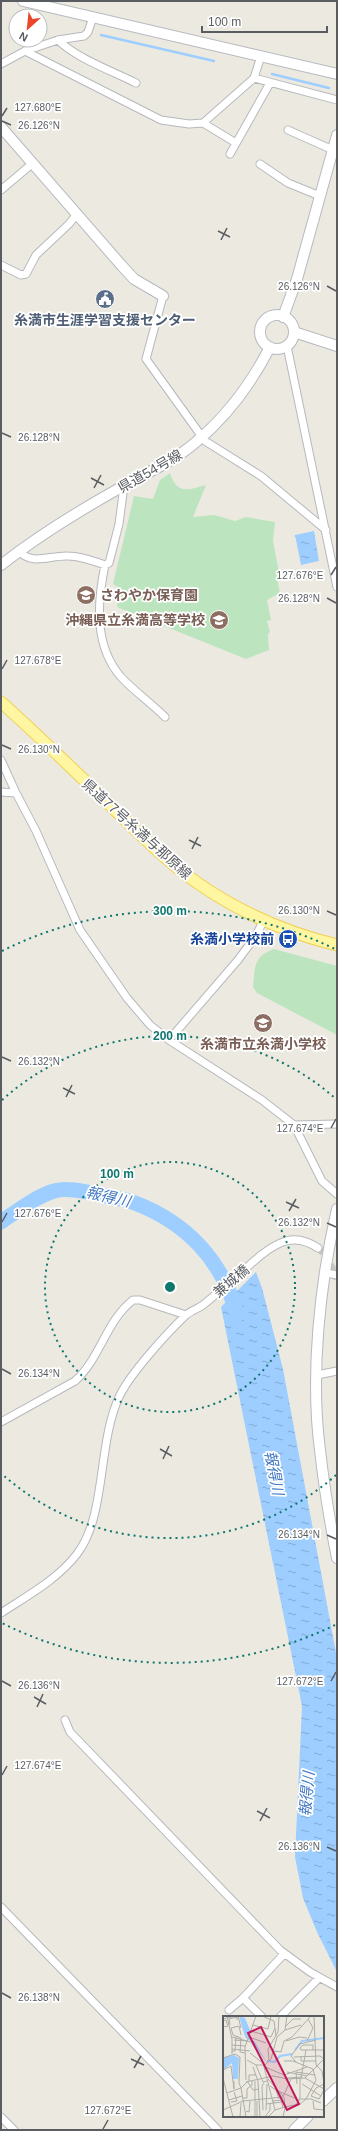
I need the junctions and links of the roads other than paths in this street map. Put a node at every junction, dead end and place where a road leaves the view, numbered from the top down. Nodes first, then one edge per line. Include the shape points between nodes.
1 (23, 1) edge
2 (93, 17) junction
3 (58, 40) junction
4 (25, 52) junction
5 (261, 56) junction
6 (1, 64) edge
7 (337, 74) edge
8 (254, 78) junction
9 (136, 83) dead end
10 (270, 83) junction
11 (337, 100) edge
12 (203, 122) junction
13 (1, 127) edge
14 (288, 130) dead end
15 (337, 134) edge
16 (236, 143) junction
17 (333, 150) junction
18 (230, 154) dead end
19 (33, 163) junction
20 (260, 164) dead end
21 (1, 190) edge
22 (320, 196) junction
23 (77, 214) junction
24 (1, 265) edge
25 (163, 296) joint
26 (283, 317) junction
27 (294, 332) junction
28 (287, 346) junction
29 (337, 346) edge
30 (270, 347) junction
31 (202, 436) junction
32 (124, 486) junction
33 (326, 530) junction
34 (19, 551) junction
35 (1, 565) edge
36 (105, 565) junction
37 (337, 587) edge
38 (1, 702) edge
39 (165, 717) dead end
40 (1, 760) edge
41 (4, 775) edge
42 (1, 792) edge
43 (16, 793) junction
44 (264, 920) junction
45 (337, 945) edge
46 (169, 1040) junction
47 (337, 1124) edge
48 (294, 1125) junction
49 (337, 1194) edge
50 (337, 1209) edge
51 (334, 1238) edge
52 (318, 1248) tunnel mouth
53 (326, 1273) junction
54 (337, 1275) edge
55 (186, 1315) junction
56 (337, 1371) edge
57 (317, 1375) junction
58 (1, 1422) edge
59 (337, 1558) edge
60 (1, 1613) edge
61 (65, 1720) dead end
62 (1, 1907) edge
63 (284, 1954) junction
64 (319, 1978) junction
65 (337, 1987) edge
66 (243, 1998) junction
67 (230, 2010) dead end
68 (261, 2016) edge
69 (281, 2016) edge
70 (337, 2088) edge
71 (324, 2101) edge
72 (1, 2117) edge
73 (307, 2117) edge
74 (14, 2130) edge
75 (218, 2130) edge
76 (294, 2130) edge

1 - 2 main road
2 - 3 street via 84,36
2 - 5 main road
3 - 4 street
3 - 9 street via 80,55
4 - 6 street
4 - 12 street via 161,120 189,124
5 - 7 main road
5 - 8 street
8 - 10 street
8 - 12 street
10 - 11 street
10 - 16 street
12 - 16 street
13 - 19 main road
14 - 17 street
15 - 17 main road
16 - 18 street
17 - 22 main road
19 - 21 street
19 - 23 main road
20 - 22 street via 288,183
22 - 26 main road via 295,285
23 - 24 street via 36,255 26,274 22,275
23 - 25 main road via 134,279
25 - 31 street via 146,360
26 - 27 main road via 291,322
26 - 30 main road via 272,316 261,329 262,340
27 - 28 main road
27 - 29 main road
28 - 30 main road
28 - 33 street
30 - 31 main road, 県道54号線 via 247,386
31 - 32 main road, 県道54号線 via 184,451
31 - 33 street via 261,476
32 - 34 main road, 県道54号線 via 72,515
32 - 36 street via 117,532 109,563
33 - 37 street
34 - 35 main road, 県道54号線
34 - 36 street via 31,560 69,555
36 - 39 street via 99,604 103,646 122,677
38 - 44 main road, 県道77号糸満与那原線 via 173,864 211,892
40 - 41 street
41 - 43 street
42 - 43 street
43 - 46 street via 36,831 80,930 93,952 150,1025
44 - 45 main road, 県道77号糸満与那原線 via 307,937
44 - 46 street via 238,960
46 - 48 street via 262,1100
47 - 48 street
48 - 49 street via 322,1181
50 - 51 main road
51 - 53 main road
52 - 55 street, 兼城橋 via 305,1242 288,1241 278,1244 202,1306
53 - 54 street
53 - 57 main road via 321,1305
55 - 58 street via 133,1300 119,1314 84,1373 75,1381
55 - 60 street, 兼城橋 via 135,1371 120,1394 108,1428 94,1515 87,1537 77,1554 54,1577
56 - 57 street
57 - 59 main road via 320,1449
61 - 63 street via 70,1732
62 - 75 street
63 - 64 street
63 - 66 street
64 - 65 street
64 - 69 street
66 - 67 street
66 - 68 street
70 - 71 main road
72 - 74 street
73 - 76 main road

